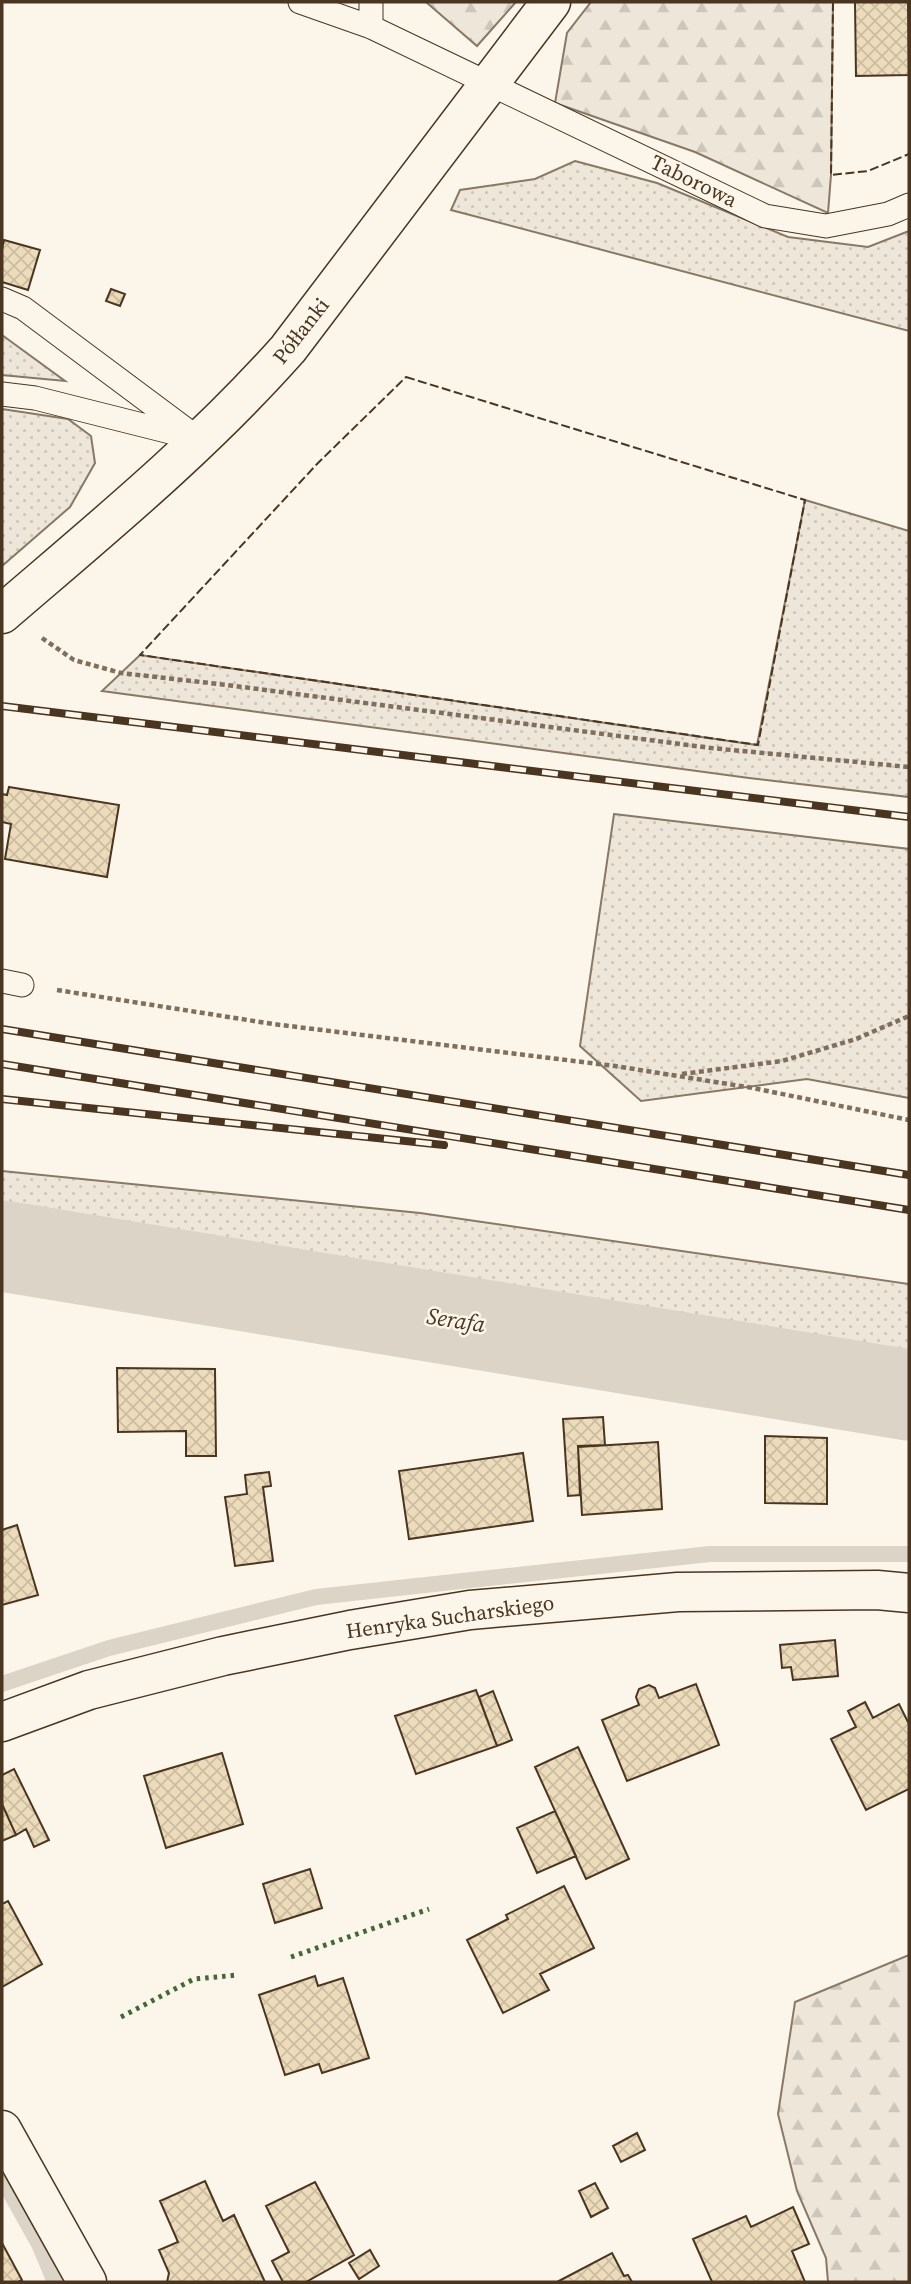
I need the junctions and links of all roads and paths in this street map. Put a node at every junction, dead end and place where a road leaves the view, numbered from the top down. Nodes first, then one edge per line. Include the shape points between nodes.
1 (300, 2) edge
2 (371, 2) edge
3 (551, 2) edge
4 (371, 27) junction
5 (489, 83) junction
6 (909, 205) edge
7 (2, 299) edge
8 (2, 394) edge
9 (200, 440) junction
10 (3, 613) edge
11 (909, 767) edge
12 (12, 983) edge
13 (909, 1016) edge
14 (674, 1075) junction
15 (909, 1120) edge
16 (909, 1593) edge
17 (2, 1722) edge
18 (2, 2130) edge
19 (87, 2282) edge

1 - 4 lane, Taborowa
2 - 4 lane
3 - 5 street, Półłanki
4 - 5 lane, Taborowa
5 - 6 lane, Taborowa via 765,216 826,226 888,214
5 - 9 street, Półłanki via 288,349
7 - 9 lane via 23,308
8 - 9 lane
9 - 10 street, Półłanki
10 - 11 path via 74,660 121,674 711,748
12 - 14 path via 273,1024
13 - 14 path via 856,1039 782,1061
14 - 15 path
16 - 17 street, Henryka Sucharskiego via 678,1592 470,1610 223,1656 89,1690
18 - 19 street

